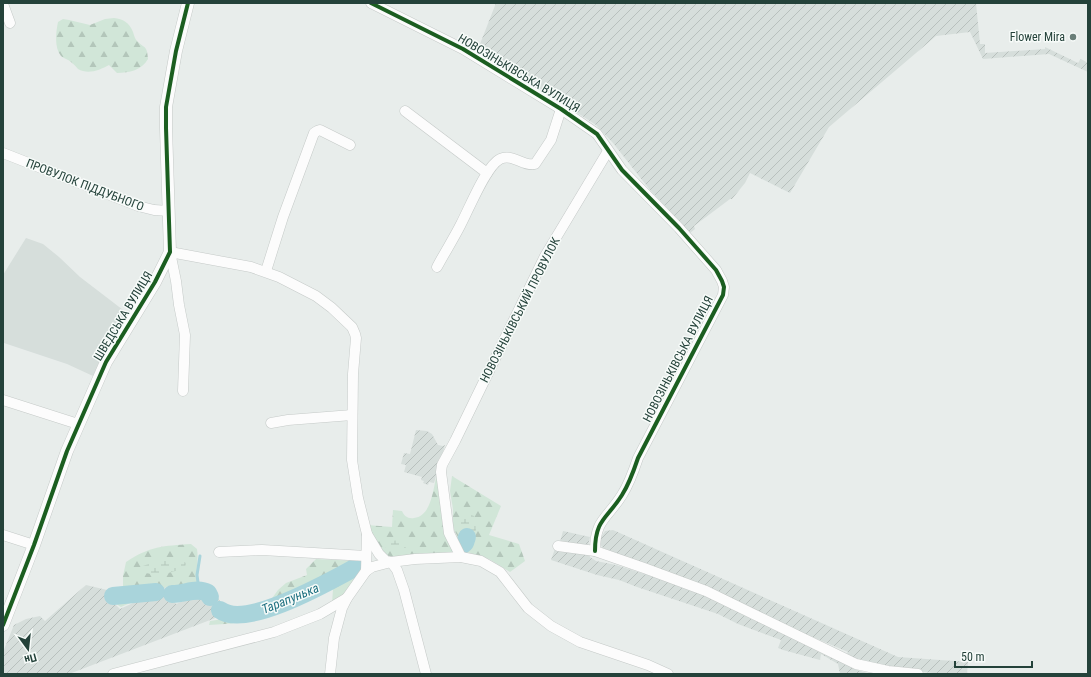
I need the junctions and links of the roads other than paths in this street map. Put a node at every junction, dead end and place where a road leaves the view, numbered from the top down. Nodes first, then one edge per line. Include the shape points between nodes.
1 (188, 3) edge
2 (371, 3) edge
3 (3, 4) edge
4 (10, 23) dead end
5 (561, 110) junction
6 (405, 111) dead end
7 (350, 145) dead end
8 (608, 151) junction
9 (3, 153) edge
10 (487, 174) junction
11 (169, 211) junction
12 (170, 252) junction
13 (437, 267) dead end
14 (266, 271) junction
15 (183, 390) dead end
16 (3, 400) edge
17 (352, 415) junction
18 (271, 423) dead end
19 (78, 424) junction
20 (367, 534) junction
21 (3, 535) edge
22 (34, 545) junction
23 (558, 546) dead end
24 (594, 551) junction
25 (219, 552) dead end
26 (366, 556) junction
27 (461, 558) junction
28 (391, 562) junction
29 (366, 572) junction
30 (347, 598) junction
31 (3, 625) edge
32 (113, 674) edge
33 (330, 674) edge
34 (426, 674) edge
35 (668, 674) edge
36 (918, 674) edge

1 - 11 street, ШВЕДСЬКА ВУЛИЦЯ via 166,107
2 - 5 street, НОВОЗІНЬКІВСЬКА ВУЛИЦЯ via 463,49
3 - 4 street
5 - 8 street, НОВОЗІНЬКІВСЬКА ВУЛИЦЯ via 597,134
5 - 10 street via 551,140 535,164 530,165 505,157 495,162
6 - 10 street
7 - 14 street via 320,130 314,134
8 - 24 street, НОВОЗІНЬКІВСЬКА ВУЛИЦЯ via 622,170 716,270 724,287 723,295 638,458 628,485 599,524
8 - 27 street, НОВОЗІНЬКІВСЬКИЙ ПРОВУЛОК via 545,256 442,465 449,533
9 - 11 street, ПРОВУЛОК ПІДДУБНОГО via 138,206
10 - 13 street
11 - 12 street, ШВЕДСЬКА ВУЛИЦЯ
12 - 14 street
12 - 15 street, ШВЕДСЬКА ВУЛИЦЯ via 185,335
12 - 19 street, ШВЕДСЬКА ВУЛИЦЯ via 155,282 106,362
14 - 17 street via 316,296 352,327 356,334
16 - 19 street
17 - 18 street
17 - 20 street via 352,467
19 - 22 street, ШВЕДСЬКА ВУЛИЦЯ
20 - 26 street
20 - 28 street via 383,558
21 - 22 street
22 - 31 street, ШВЕДСЬКА ВУЛИЦЯ
23 - 24 street
24 - 36 street via 706,591 856,664
25 - 26 street via 262,550
26 - 29 street
27 - 28 street
27 - 35 street via 481,561 500,572 528,608 580,642
28 - 29 street via 372,567
28 - 34 street via 402,584
29 - 30 street
30 - 32 street via 320,614 274,632
30 - 33 street via 334,638

